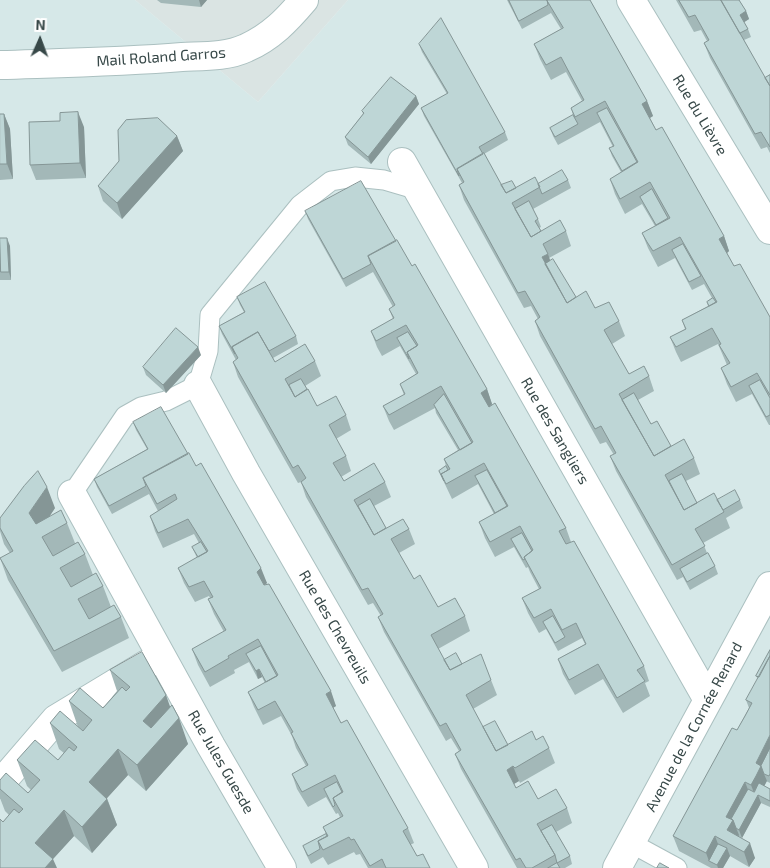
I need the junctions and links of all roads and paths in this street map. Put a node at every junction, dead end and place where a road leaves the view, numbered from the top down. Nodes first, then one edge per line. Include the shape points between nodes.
1 (304, 0) edge
2 (631, 0) edge
3 (0, 65) edge
4 (402, 162) dead end
5 (418, 190) junction
6 (770, 230) edge
7 (198, 385) junction
8 (72, 494) joint
9 (770, 586) edge
10 (162, 656) junction
11 (708, 700) junction
12 (0, 784) edge
13 (631, 843) junction
14 (282, 868) edge
15 (474, 868) edge
16 (617, 868) edge
17 (677, 868) edge

1 - 3 street, Mail Roland Garros via 282,26 264,39 245,49 222,54
2 - 6 street, Rue du Lièvre
4 - 5 street, Rue des Sangliers
5 - 7 lane via 384,180 355,177 331,181 300,205 210,316 208,350
5 - 11 street, Rue des Sangliers
7 - 8 lane via 166,402 141,407 124,416
7 - 15 street, Rue des Chevreuils
8 - 10 street, Rue Jules Guesde
9 - 11 street, Avenue de la Cornée Renard
10 - 12 street via 56,719
10 - 14 street, Rue Jules Guesde
11 - 13 street, Avenue de la Cornée Renard
13 - 16 street, Avenue de la Cornée Renard
13 - 17 lane

